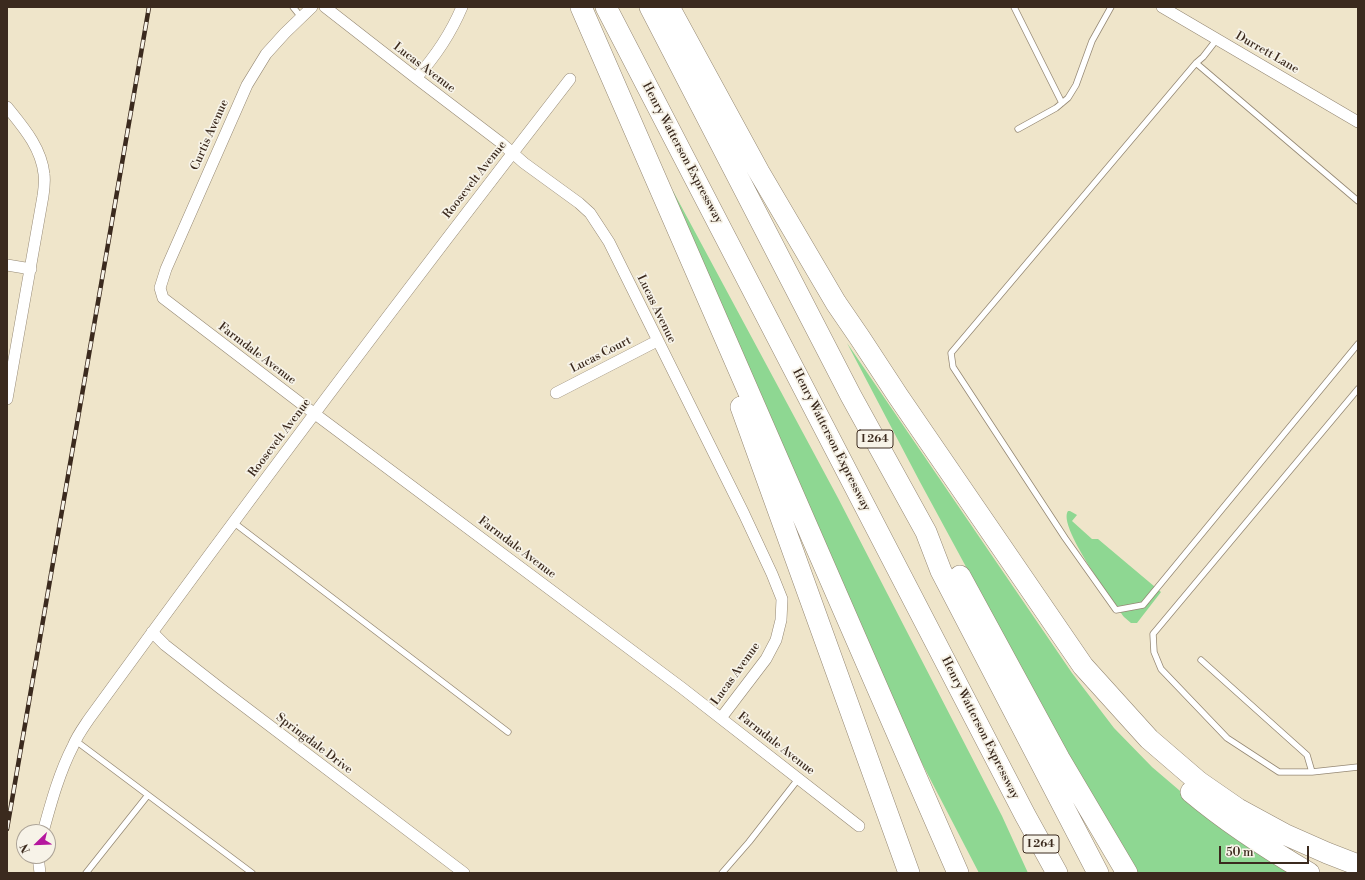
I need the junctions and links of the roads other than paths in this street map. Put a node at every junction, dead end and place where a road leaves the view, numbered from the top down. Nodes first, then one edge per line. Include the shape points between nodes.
1 (293, 7) edge
2 (312, 7) edge
3 (325, 7) edge
4 (462, 7) edge
5 (581, 7) edge
6 (606, 7) edge
7 (650, 7) edge
8 (669, 7) edge
9 (1014, 7) edge
10 (1111, 7) edge
11 (1162, 7) edge
12 (301, 17) junction
13 (1217, 39) junction
14 (1196, 63) junction
15 (416, 78) junction
16 (570, 79) dead end
17 (1062, 103) junction
18 (7, 107) edge
19 (1358, 122) edge
20 (1018, 129) dead end
21 (512, 153) junction
22 (1358, 201) edge
23 (7, 265) edge
24 (31, 269) junction
25 (160, 291) joint
26 (657, 341) junction
27 (1358, 344) edge
28 (731, 351) junction
29 (1358, 389) edge
30 (556, 393) dead end
31 (7, 399) edge
32 (314, 413) junction
33 (233, 522) junction
34 (926, 532) junction
35 (152, 632) junction
36 (1201, 660) dead end
37 (1083, 666) junction
38 (721, 718) junction
39 (508, 732) dead end
40 (76, 741) junction
41 (1358, 767) edge
42 (1312, 772) junction
43 (799, 778) junction
44 (148, 795) junction
45 (1025, 815) junction
46 (45, 824) edge
47 (859, 826) dead end
48 (943, 838) junction
49 (1358, 865) edge
50 (86, 873) edge
51 (252, 873) edge
52 (464, 873) edge
53 (722, 873) edge
54 (909, 873) edge
55 (958, 873) edge
56 (972, 873) edge
57 (1040, 873) edge
58 (1057, 873) edge
59 (1098, 873) edge
60 (1127, 873) edge
61 (1309, 873) edge

1 - 12 lane
2 - 12 street, Curtis Avenue
3 - 15 street, Lucas Avenue
4 - 15 street via 443,43
5 - 28 highway
6 - 45 highway, Henry Watterson Expressway / I 264
7 - 34 highway, I 264 via 851,396
8 - 37 highway via 759,172 836,303
9 - 17 lane
10 - 17 lane via 1092,42 1076,85
11 - 13 street, Durrett Lane
12 - 25 street, Curtis Avenue via 266,54 247,85 166,269
13 - 14 lane
13 - 19 street, Durrett Lane
14 - 22 lane
14 - 27 lane via 951,353 953,367 1065,538 1116,610 1143,605
15 - 21 street, Lucas Avenue
16 - 21 street, Roosevelt Avenue
17 - 20 lane
18 - 24 street via 34,145 44,176
21 - 26 street, Lucas Avenue via 590,213 609,242
21 - 32 street, Roosevelt Avenue
23 - 24 street
24 - 31 street
25 - 32 street, Farmdale Avenue via 163,298 173,307
26 - 30 street, Lucas Court
26 - 38 street, Lucas Avenue via 744,514 782,599 781,620 776,640 766,659
28 - 48 highway
28 - 54 highway via 734,387
29 - 42 lane via 1153,634 1154,652 1161,669 1227,738 1279,772
32 - 33 street, Roosevelt Avenue
32 - 38 street, Farmdale Avenue
33 - 35 street, Roosevelt Avenue
33 - 39 lane
34 - 59 highway, I 264 via 941,570
34 - 60 highway via 954,564 1063,764
35 - 40 street, Roosevelt Avenue
35 - 52 street, Springdale Drive via 220,688
36 - 42 lane via 1307,755
37 - 49 highway via 1144,734 1199,782 1238,809 1284,834
37 - 61 highway via 1099,700 1136,743 1168,773 1241,830
38 - 43 street, Farmdale Avenue
40 - 44 lane
40 - 46 street, Roosevelt Avenue via 63,768
41 - 42 lane
43 - 47 street, Farmdale Avenue
43 - 53 lane
44 - 50 lane
44 - 51 lane
45 - 57 highway
45 - 58 highway, Henry Watterson Expressway / I 264
48 - 55 highway
48 - 56 highway via 964,859

